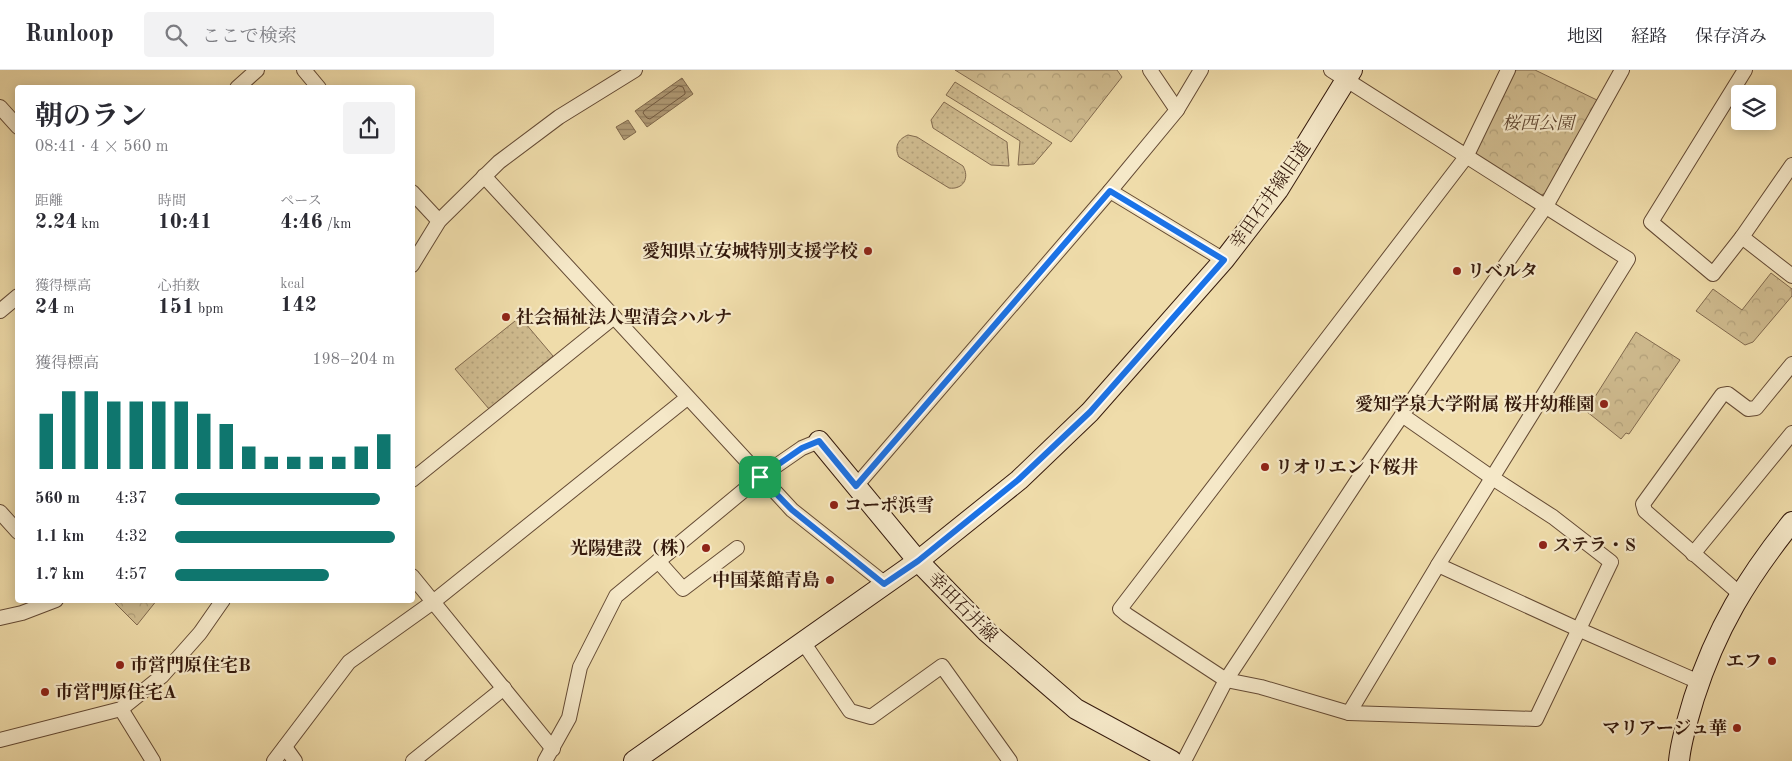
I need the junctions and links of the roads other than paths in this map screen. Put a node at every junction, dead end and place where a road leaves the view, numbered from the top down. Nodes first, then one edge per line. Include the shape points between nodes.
1 (257, 70) edge
2 (304, 70) edge
3 (635, 70) edge
4 (1150, 70) edge
5 (1201, 70) edge
6 (1508, 70) edge
7 (1622, 70) edge
8 (1745, 70) edge
9 (1344, 73) edge
10 (240, 85) edge
11 (317, 85) edge
12 (0, 107) edge
13 (1177, 110) junction
14 (15, 124) edge
15 (1466, 156) junction
16 (1792, 165) edge
17 (484, 176) junction
18 (1110, 191) junction
19 (415, 195) edge
20 (1546, 206) junction
21 (439, 222) junction
22 (1742, 237) junction
23 (415, 260) edge
24 (1224, 260) junction
25 (1792, 276) edge
26 (15, 298) edge
27 (0, 311) edge
28 (614, 316) junction
29 (1792, 364) edge
30 (688, 398) junction
31 (1402, 415) junction
32 (1792, 433) edge
33 (819, 441) joint
34 (760, 477) junction
35 (1491, 477) junction
36 (415, 478) edge
37 (856, 486) junction
38 (0, 512) edge
39 (1792, 522) edge
40 (15, 529) edge
41 (737, 548) dead end
42 (1693, 554) junction
43 (658, 561) junction
44 (918, 561) junction
45 (1438, 564) junction
46 (415, 580) edge
47 (884, 584) junction
48 (1740, 594) junction
49 (433, 602) junction
50 (48, 603) edge
51 (221, 603) edge
52 (0, 618) edge
53 (1580, 630) junction
54 (804, 642) junction
55 (1226, 680) junction
56 (1699, 682) junction
57 (504, 688) junction
58 (121, 709) junction
59 (1349, 713) junction
60 (0, 740) edge
61 (285, 746) junction
62 (553, 749) junction
63 (153, 761) edge
64 (274, 761) edge
65 (295, 761) edge
66 (413, 761) edge
67 (545, 761) edge
68 (634, 761) edge
69 (1010, 761) edge
70 (1172, 761) edge
71 (1184, 761) edge
72 (1679, 761) edge

1 - 10 street
2 - 11 street
3 - 17 street via 559,117
4 - 13 street
5 - 13 street
6 - 15 street
7 - 20 street
8 - 22 street via 1651,222 1713,274
9 - 15 street
9 - 24 street, 幸田石井線旧道 via 1278,190
12 - 14 street
13 - 18 street
15 - 20 street
15 - 55 street via 1120,609
16 - 22 street
17 - 21 street
17 - 28 street
18 - 24 street
18 - 37 street
19 - 21 street
20 - 31 street
20 - 35 street via 1628,258
21 - 23 street
22 - 25 street
24 - 44 street, 幸田石井線旧道 via 1090,412 1018,480
26 - 27 street
28 - 30 street
28 - 36 street
29 - 42 street via 1756,408 1748,409 1728,394 1722,394 1643,504 1645,511
30 - 34 street
30 - 49 street
31 - 35 street
31 - 55 street
32 - 42 street
33 - 34 street via 802,448
33 - 37 street
34 - 43 street
34 - 47 street via 792,510
35 - 45 street
35 - 53 street via 1611,562
37 - 44 street
38 - 40 street
39 - 48 street
41 - 43 street via 683,589
42 - 48 street
43 - 62 street via 616,596 580,667 568,718
44 - 47 street, 幸田石井線
44 - 70 street, 幸田石井線 via 987,632 1076,709
45 - 53 street
45 - 59 street
46 - 49 street
47 - 54 street, 幸田石井線
48 - 56 street via 1709,653
49 - 57 street
49 - 61 street via 349,662
50 - 52 street
51 - 58 street via 200,633 162,676
53 - 56 street
53 - 59 street via 1536,719
54 - 68 street, 幸田石井線
54 - 69 street via 850,711 870,717 942,666
55 - 59 street
55 - 71 street
56 - 72 street via 1682,738
57 - 62 street
57 - 66 street
58 - 60 street
58 - 63 street
61 - 64 street
61 - 65 street
62 - 67 street

